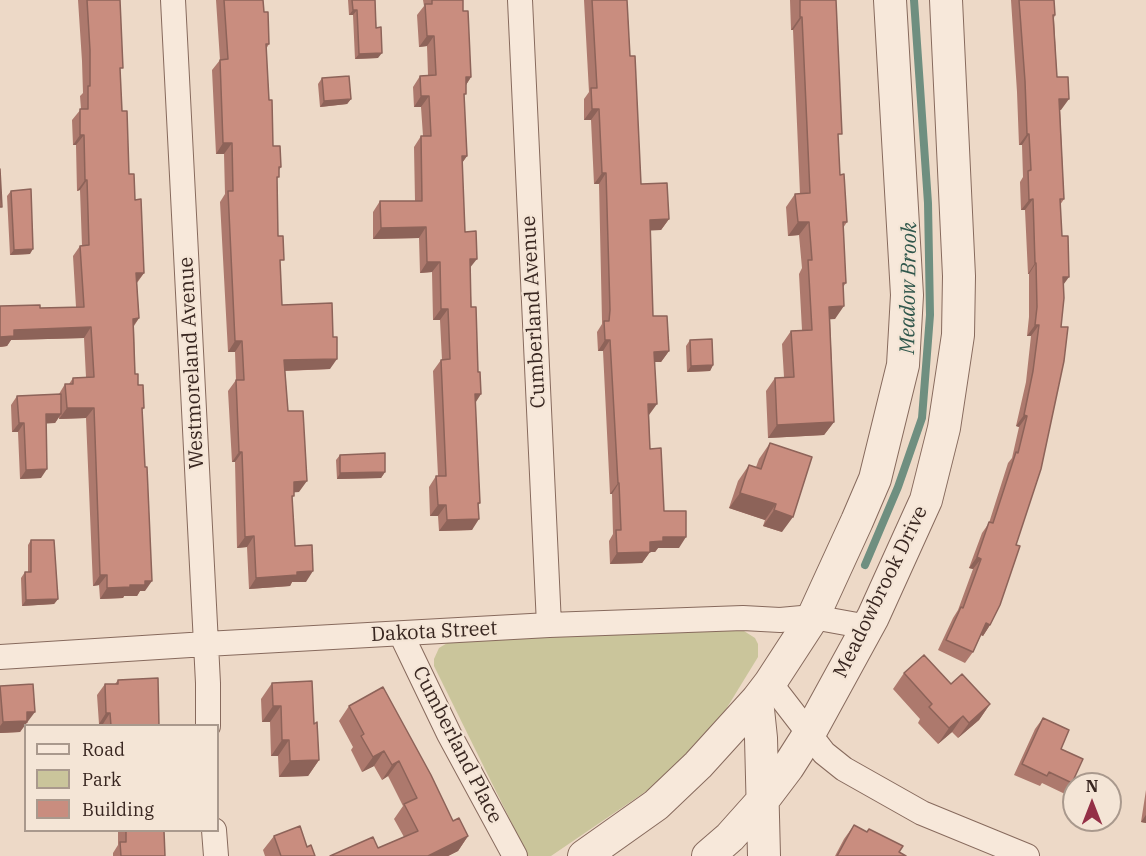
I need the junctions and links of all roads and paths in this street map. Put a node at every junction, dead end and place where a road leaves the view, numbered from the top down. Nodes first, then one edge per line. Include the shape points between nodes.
1 (173, 0) edge
2 (519, 0) edge
3 (890, 0) edge
4 (946, 0) edge
5 (813, 617) junction
6 (549, 625) junction
7 (868, 627) junction
8 (401, 634) junction
9 (206, 644) junction
10 (0, 657) edge
11 (764, 691) junction
12 (208, 724) edge
13 (809, 734) junction
14 (763, 800) junction
15 (214, 832) edge
16 (216, 856) edge
17 (515, 856) edge
18 (584, 856) edge
19 (708, 856) edge
20 (764, 856) edge
21 (1027, 856) edge

1 - 9 street, Westmoreland Avenue
2 - 6 street, Cumberland Avenue
3 - 5 street via 907,295 903,365 875,479
4 - 7 street, Meadowbrook Drive via 959,276 958,335 944,428 926,500
5 - 6 street, Dakota Street
5 - 7 street, Dakota Street
5 - 11 street
6 - 8 street, Dakota Street
7 - 13 street, Meadowbrook Drive
8 - 9 street, Dakota Street
8 - 17 street, Cumberland Place via 448,734
9 - 10 street, Dakota Street
9 - 12 street, Westmoreland Avenue
11 - 13 street
11 - 14 street
11 - 18 street via 656,805
13 - 14 street, Meadowbrook Drive
13 - 21 street via 844,769 922,813
14 - 19 street, Meadowbrook Drive
14 - 20 street
15 - 16 street

